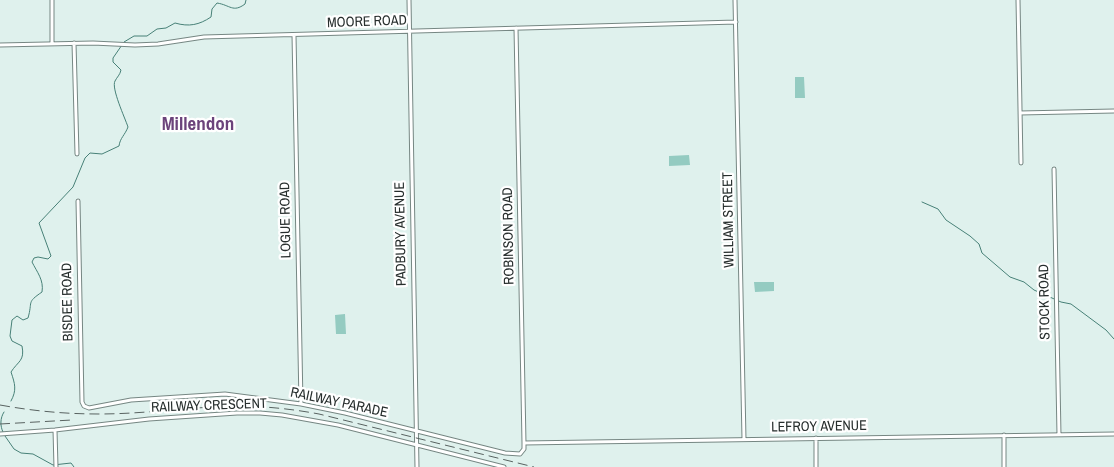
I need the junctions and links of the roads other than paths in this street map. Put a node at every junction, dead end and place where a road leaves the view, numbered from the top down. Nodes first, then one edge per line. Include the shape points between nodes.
1 (52, 0) edge
2 (409, 0) edge
3 (735, 0) edge
4 (1018, 0) edge
5 (736, 22) junction
6 (516, 28) junction
7 (410, 32) junction
8 (294, 35) junction
9 (52, 43) junction
10 (74, 43) junction
11 (0, 45) edge
12 (1114, 111) edge
13 (1020, 113) junction
14 (77, 154) dead end
15 (1021, 163) dead end
16 (1054, 169) dead end
17 (78, 201) dead end
18 (82, 402) joint
19 (301, 404) junction
20 (55, 430) junction
21 (416, 431) junction
22 (0, 434) edge
23 (1114, 434) edge
24 (1059, 435) junction
25 (1004, 436) junction
26 (816, 438) junction
27 (744, 439) junction
28 (524, 443) junction
29 (416, 445) junction
30 (56, 467) edge
31 (417, 467) edge
32 (504, 467) edge
33 (816, 467) edge
34 (1004, 467) edge

1 - 9 street
2 - 7 street, PADBURY AVENUE
3 - 5 street, WILLIAM STREET
4 - 13 street
5 - 6 street, MOORE ROAD
5 - 27 street, WILLIAM STREET
6 - 7 street, MOORE ROAD
6 - 28 street, ROBINSON ROAD
7 - 8 street, MOORE ROAD
7 - 21 street, PADBURY AVENUE
8 - 10 street, MOORE ROAD via 204,37 158,44
8 - 19 street, LOGUE ROAD
9 - 10 street, MOORE ROAD
9 - 11 street, MOORE ROAD
10 - 14 street
12 - 13 street
13 - 15 street
16 - 24 street, STOCK ROAD
17 - 18 street, BISDEE ROAD
18 - 19 street, RAILWAY PARADE via 89,408 131,400 225,394
19 - 21 street, RAILWAY PARADE
20 - 22 street, RAILWAY CRESCENT
20 - 29 street, RAILWAY CRESCENT via 237,413 282,415 338,425
20 - 30 street
21 - 28 street, RAILWAY PARADE via 515,454 520,454
21 - 29 street, PADBURY AVENUE
23 - 24 street, LEFROY AVENUE
24 - 25 street, LEFROY AVENUE
25 - 26 street, LEFROY AVENUE
25 - 34 street
26 - 27 street, LEFROY AVENUE
26 - 33 street
27 - 28 street, LEFROY AVENUE
29 - 31 street, PADBURY AVENUE
29 - 32 street, RAILWAY CRESCENT

